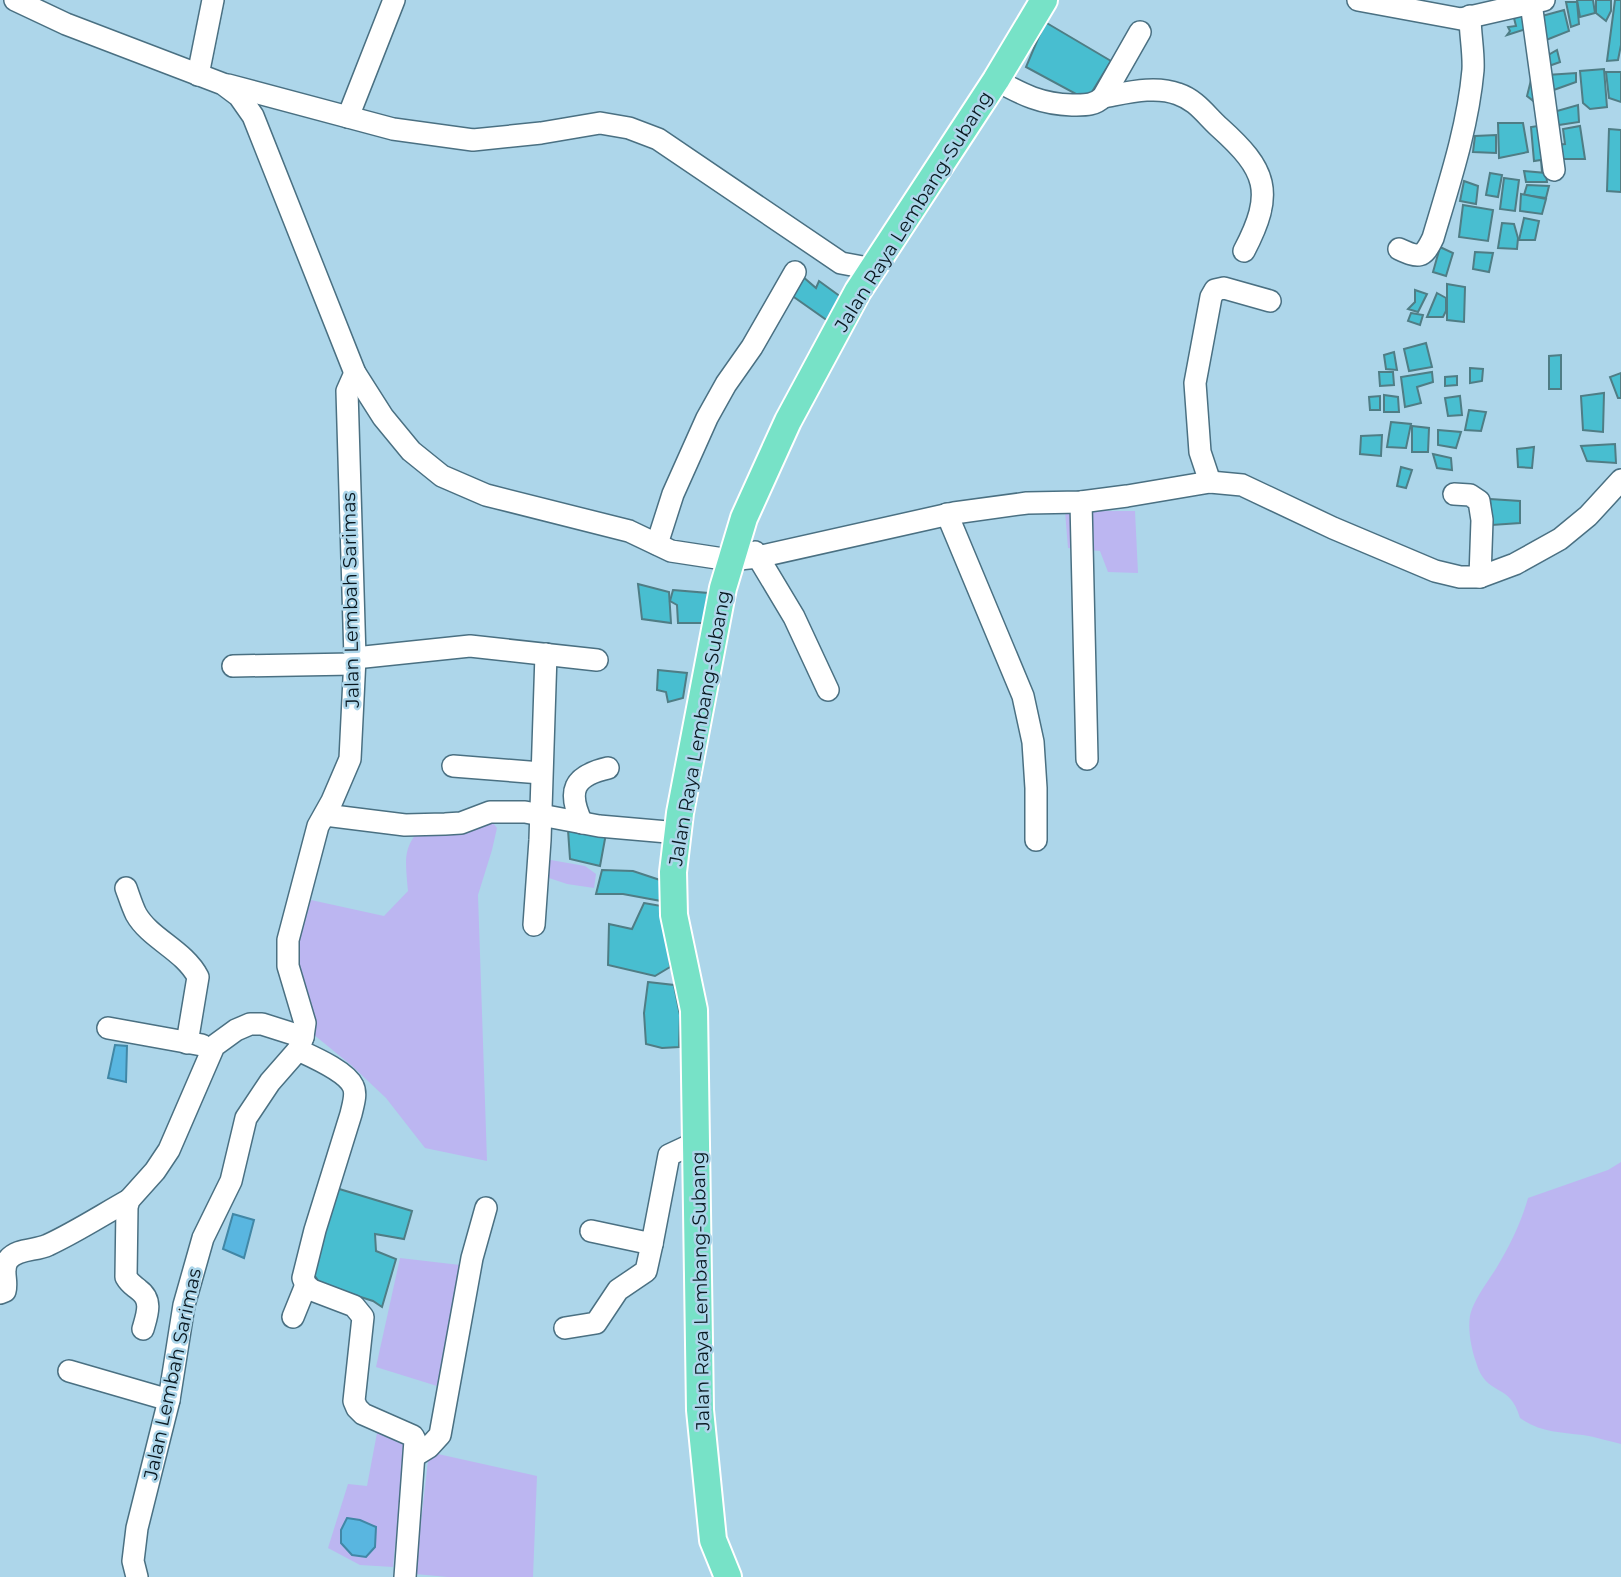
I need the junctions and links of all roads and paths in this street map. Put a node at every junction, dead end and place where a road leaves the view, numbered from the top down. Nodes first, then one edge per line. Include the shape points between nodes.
1 (213, 0) edge
2 (394, 0) edge
3 (1044, 0) edge
4 (1358, 0) edge
5 (20, 1) edge
6 (1537, 1) edge
7 (1470, 16) junction
8 (1140, 32) dead end
9 (198, 75) junction
10 (996, 80) junction
11 (223, 84) junction
12 (1103, 97) junction
13 (348, 117) junction
14 (1554, 170) dead end
15 (1398, 249) dead end
16 (1244, 251) dead end
17 (841, 263) junction
18 (873, 269) junction
19 (795, 272) dead end
20 (858, 291) junction
21 (1270, 301) dead end
22 (355, 373) junction
23 (1210, 482) junction
24 (1620, 484) edge
25 (1454, 494) dead end
26 (1081, 502) junction
27 (947, 514) junction
28 (651, 538) junction
29 (749, 554) junction
30 (1480, 577) junction
31 (546, 654) junction
32 (597, 660) dead end
33 (354, 661) junction
34 (233, 666) dead end
35 (828, 690) dead end
36 (1087, 759) dead end
37 (453, 766) dead end
38 (608, 768) dead end
39 (541, 773) junction
40 (325, 815) junction
41 (539, 815) junction
42 (582, 823) junction
43 (679, 833) junction
44 (1036, 840) dead end
45 (126, 888) dead end
46 (534, 925) dead end
47 (108, 1028) dead end
48 (187, 1043) junction
49 (300, 1043) junction
50 (214, 1046) junction
51 (697, 1147) junction
52 (129, 1200) junction
53 (486, 1208) dead end
54 (591, 1231) dead end
55 (652, 1244) junction
56 (306, 1285) junction
57 (0, 1293) edge
58 (293, 1317) dead end
59 (565, 1328) dead end
60 (143, 1329) dead end
61 (69, 1371) dead end
62 (169, 1400) junction
63 (416, 1455) junction
64 (722, 1575) edge
65 (137, 1577) edge
66 (405, 1577) edge

1 - 9 street
2 - 13 street
3 - 10 main road, Jalan Raya Lembang-Subang
4 - 7 street via 1461,19
5 - 9 street via 66,24
6 - 7 street
6 - 14 street
7 - 15 street via 1470,93 1433,238 1424,254 1414,256
8 - 12 street
9 - 11 street
10 - 12 street via 1049,104 1088,105
10 - 18 main road, Jalan Raya Lembang-Subang
11 - 13 street
11 - 22 street via 253,116
12 - 16 street via 1161,90 1178,94 1199,106 1251,158 1262,180 1263,199
13 - 17 street via 393,129 473,140 600,123 629,128 658,139
17 - 18 street
17 - 20 street
18 - 20 main road, Jalan Raya Lembang-Subang
19 - 28 street via 713,407
20 - 29 main road, Jalan Raya Lembang-Subang via 788,421 744,518
21 - 23 street via 1224,288 1211,297 1195,383 1200,452
22 - 28 street via 411,451 442,476 486,495
22 - 33 street, Jalan Lembah Sarimas via 347,391
23 - 26 street
23 - 30 street via 1242,485 1435,571 1460,578
24 - 30 street via 1560,538 1515,564
25 - 30 street via 1479,501
26 - 27 street via 1027,503
26 - 36 street
27 - 29 street
27 - 44 street via 1023,696 1033,742
28 - 29 street via 671,551
29 - 35 street via 794,617
29 - 43 main road, Jalan Raya Lembang-Subang via 680,813
31 - 32 street
31 - 33 street via 470,646
31 - 39 street
33 - 34 street
33 - 40 street, Jalan Lembah Sarimas via 350,759
37 - 39 street
38 - 42 street via 592,772 574,789 573,804
39 - 41 street
40 - 41 street via 405,825 461,823 490,812
40 - 49 street, Jalan Lembah Sarimas via 318,826 288,940 288,966 305,1023
41 - 42 street
41 - 46 street
42 - 43 street
43 - 51 main road, Jalan Raya Lembang-Subang via 673,872 674,915 694,1010
45 - 48 street via 136,916 184,957 198,977
47 - 48 street
48 - 50 street
49 - 50 street via 262,1024 250,1024
49 - 56 street via 343,1076 355,1094 315,1230 303,1278
49 - 62 street, Jalan Lembah Sarimas via 246,1118 231,1181 203,1238 184,1305
50 - 52 street via 169,1150
51 - 55 street via 684,1147 670,1155
51 - 64 main road, Jalan Raya Lembang-Subang via 701,1410 713,1540
52 - 57 street via 46,1246 10,1257 4,1268 7,1284
52 - 60 street via 126,1277 142,1292 149,1307
53 - 63 street via 472,1258 440,1435
54 - 55 street
55 - 59 street via 646,1271 618,1290 596,1323
56 - 58 street
56 - 63 street via 360,1311 364,1326 354,1401 363,1414 412,1436
61 - 62 street
62 - 65 street, Jalan Lembah Sarimas via 137,1528 133,1561
63 - 66 street

